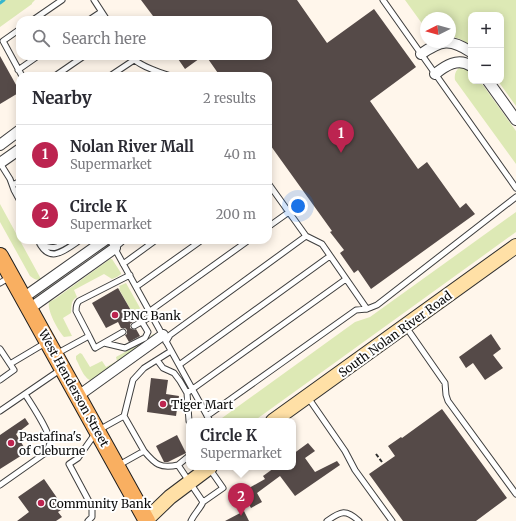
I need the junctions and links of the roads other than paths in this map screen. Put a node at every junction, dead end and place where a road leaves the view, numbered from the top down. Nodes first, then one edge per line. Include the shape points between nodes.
1 (62, 0) edge
2 (94, 0) edge
3 (383, 0) edge
4 (101, 12) junction
5 (39, 16) edge
6 (95, 16) edge
7 (104, 16) edge
8 (16, 32) edge
9 (468, 50) edge
10 (421, 54) junction
11 (32, 60) edge
12 (78, 60) edge
13 (130, 60) edge
14 (137, 60) edge
15 (468, 64) edge
16 (18, 70) joint
17 (60, 72) edge
18 (115, 72) edge
19 (157, 72) edge
20 (435, 74) junction
21 (490, 84) edge
22 (516, 120) edge
23 (16, 133) edge
24 (0, 145) edge
25 (16, 152) edge
26 (0, 163) edge
27 (16, 183) edge
28 (13, 185) junction
29 (516, 188) edge
30 (273, 190) edge
31 (16, 194) edge
32 (516, 197) edge
33 (289, 212) junction
34 (272, 223) edge
35 (306, 236) junction
36 (40, 244) edge
37 (42, 244) edge
38 (62, 244) edge
39 (75, 244) edge
40 (100, 244) edge
41 (115, 244) edge
42 (117, 244) edge
43 (150, 244) edge
44 (196, 244) edge
45 (244, 244) edge
46 (516, 246) edge
47 (0, 256) edge
48 (330, 256) junction
49 (123, 264) junction
50 (130, 275) junction
51 (6, 279) edge
52 (346, 279) junction
53 (136, 287) junction
54 (26, 303) junction
55 (367, 309) junction
56 (151, 313) junction
57 (142, 322) junction
58 (134, 326) dead end
59 (405, 326) junction
60 (123, 332) dead end
61 (89, 336) junction
62 (168, 341) junction
63 (106, 342) junction
64 (0, 349) edge
65 (55, 355) junction
66 (157, 360) junction
67 (10, 364) junction
68 (179, 365) junction
69 (0, 380) edge
70 (192, 389) junction
71 (187, 393) junction
72 (25, 394) junction
73 (308, 396) junction
74 (79, 399) junction
75 (0, 411) edge
76 (124, 416) junction
77 (189, 418) edge
78 (208, 418) edge
79 (210, 418) edge
80 (277, 418) edge
81 (97, 431) junction
82 (144, 451) junction
83 (186, 458) edge
84 (178, 465) junction
85 (117, 466) junction
86 (205, 470) edge
87 (211, 470) edge
88 (190, 482) junction
89 (0, 485) edge
90 (516, 494) edge
91 (203, 502) junction
92 (146, 520) edge
93 (88, 521) edge
94 (191, 521) edge
95 (327, 521) edge
96 (359, 521) edge
97 (392, 521) edge

1 - 5 lane
2 - 4 lane
3 - 10 lane
4 - 6 lane
4 - 7 lane
8 - 16 lane via 3,41
9 - 10 street via 461,45 441,43
10 - 20 lane
11 - 16 lane
12 - 17 lane
13 - 18 lane
14 - 19 lane
15 - 20 street via 451,63
20 - 29 lane
21 - 22 street
23 - 24 street
25 - 26 street
26 - 28 lane
27 - 28 lane
28 - 31 lane
30 - 33 lane
32 - 55 lane via 377,305
33 - 34 lane
33 - 35 lane
35 - 48 lane via 322,244
35 - 62 lane
36 - 39 lane via 51,254 64,252
37 - 38 lane via 56,248
40 - 54 street
41 - 54 street
42 - 49 lane
43 - 49 lane
44 - 53 lane
45 - 56 lane
46 - 59 main road, South Nolan River Road
47 - 51 main road, West Henderson Street
48 - 52 lane
48 - 68 lane
49 - 50 lane
50 - 53 lane
50 - 61 lane via 77,303 76,311
51 - 54 main road, West Henderson Street
52 - 55 lane
52 - 70 lane
53 - 56 lane
54 - 65 main road, West Henderson Street
55 - 79 lane via 356,310
56 - 57 lane
56 - 62 lane
57 - 58 lane
57 - 63 lane via 148,332 145,338 125,348
59 - 73 main road, South Nolan River Road
59 - 90 lane via 445,384 448,401
60 - 63 lane
61 - 63 lane via 95,348
61 - 65 lane
62 - 66 lane
62 - 68 lane
62 - 74 street
64 - 67 lane
65 - 67 lane
65 - 72 lane
65 - 74 main road, West Henderson Street
66 - 71 lane via 163,368 174,373
66 - 76 lane via 144,368 133,380
67 - 69 lane via 14,370
68 - 70 lane
70 - 71 lane
70 - 78 lane
71 - 77 lane
72 - 75 lane
72 - 89 lane via 48,433 50,443 44,454
73 - 80 main road, South Nolan River Road
73 - 97 lane via 355,470
74 - 81 main road, West Henderson Street
76 - 81 lane
76 - 82 lane
81 - 85 main road, West Henderson Street
81 - 93 lane via 78,458 69,464 92,507 92,517
82 - 84 lane via 159,465
82 - 85 lane
83 - 84 lane
84 - 88 lane
85 - 92 main road, West Henderson Street
86 - 88 main road
87 - 91 lane via 223,488
88 - 91 lane
88 - 92 main road
91 - 94 lane
95 - 96 lane via 339,513 344,513 354,516

